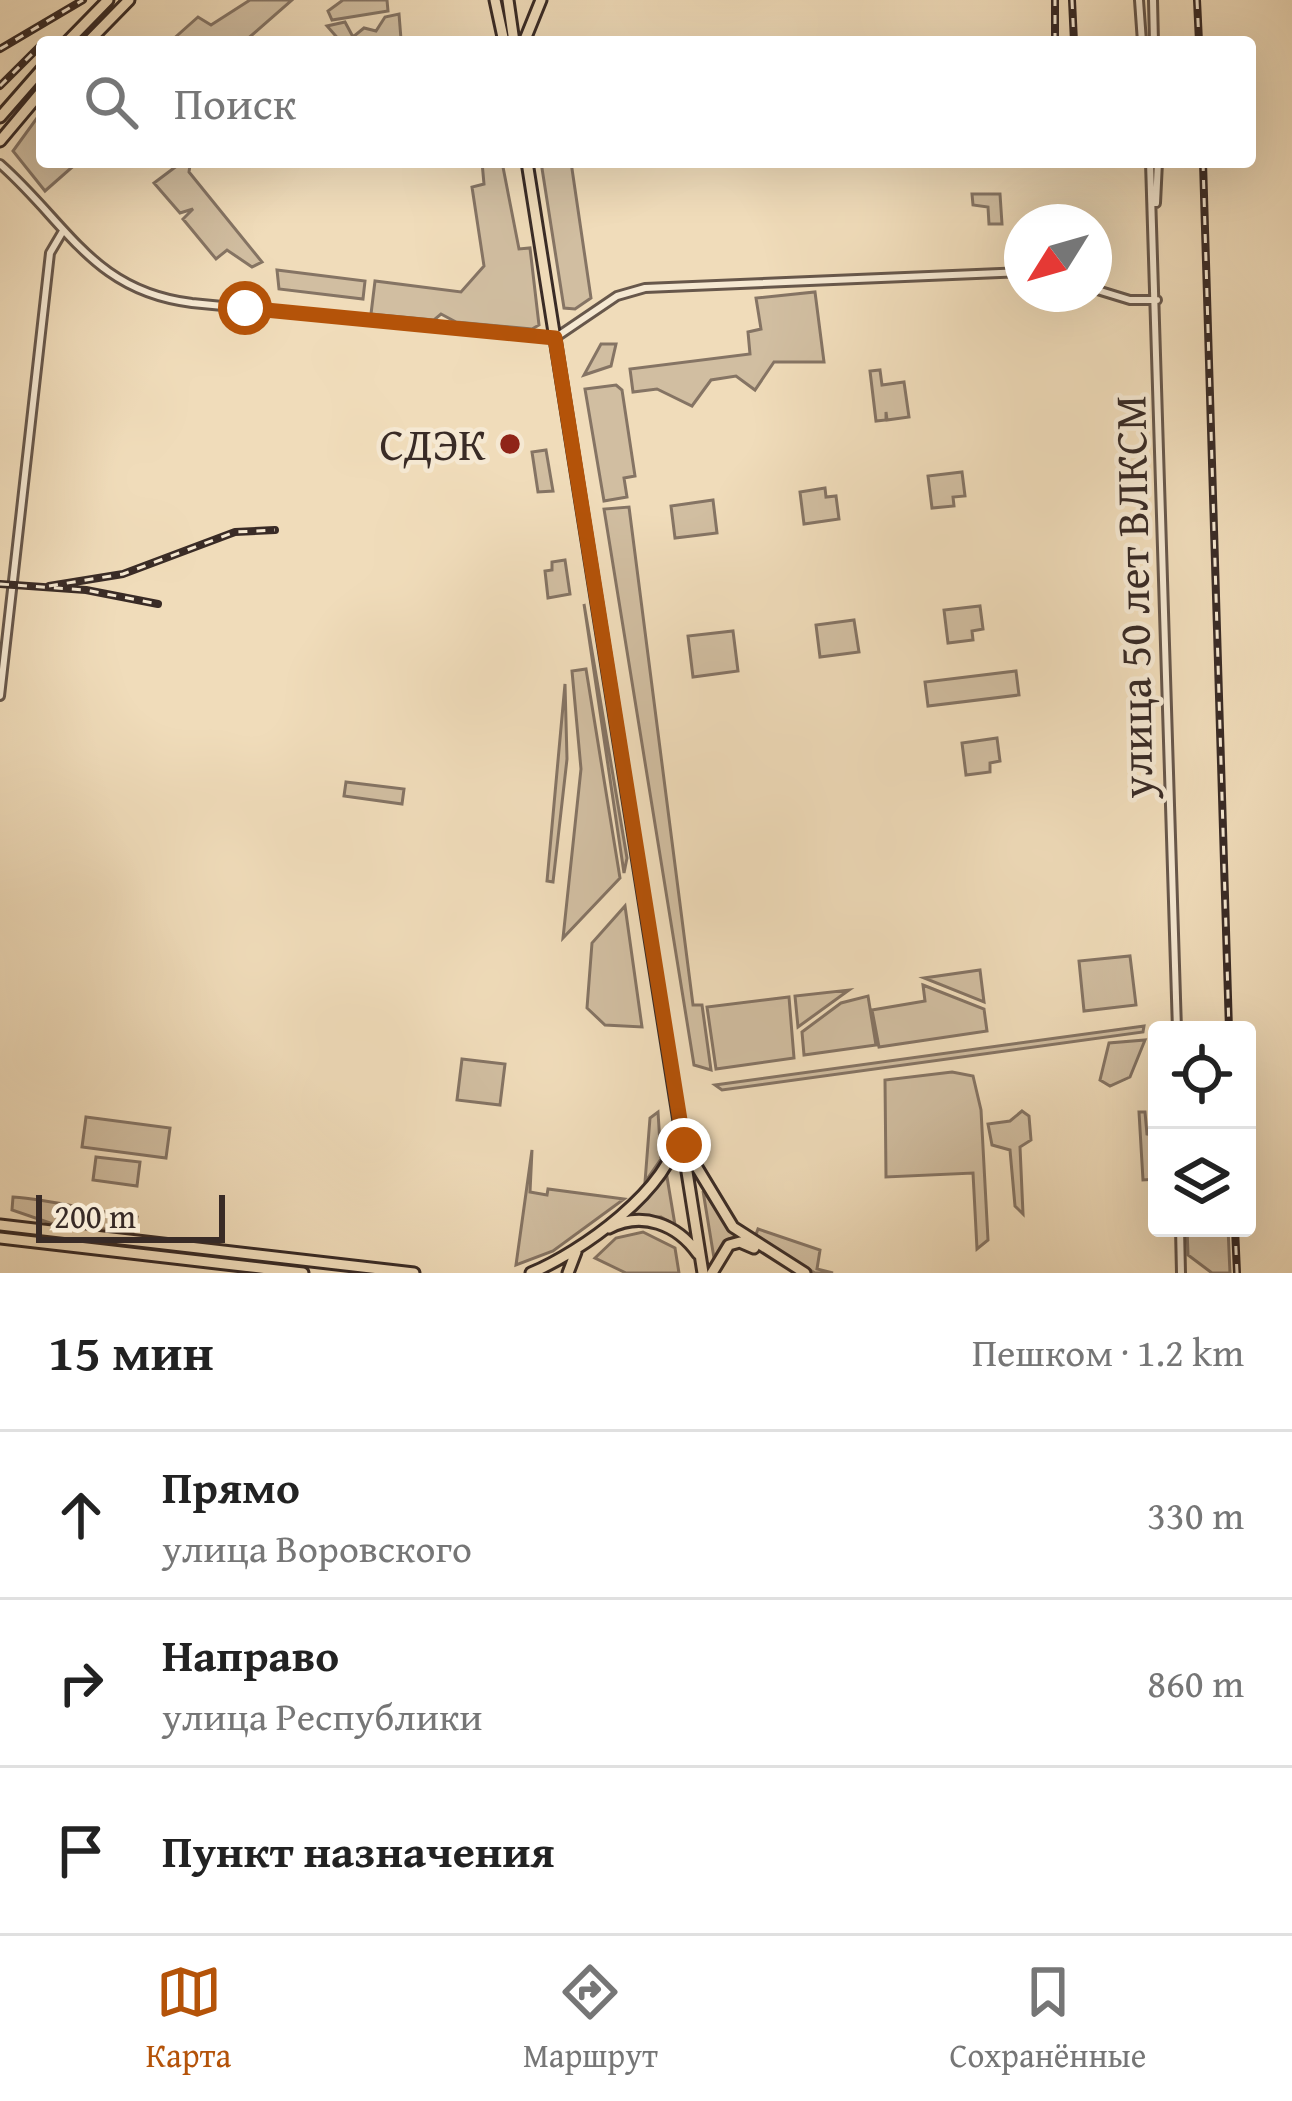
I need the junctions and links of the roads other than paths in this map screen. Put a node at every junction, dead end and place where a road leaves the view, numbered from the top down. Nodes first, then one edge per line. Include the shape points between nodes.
1 (108, 0) edge
2 (129, 0) edge
3 (508, 0) edge
4 (541, 0) edge
5 (1139, 0) edge
6 (1153, 0) edge
7 (495, 2) edge
8 (73, 36) edge
9 (94, 36) edge
10 (503, 36) edge
11 (513, 36) edge
12 (526, 36) edge
13 (1142, 36) edge
14 (1154, 36) edge
15 (36, 76) edge
16 (36, 98) edge
17 (0, 117) edge
18 (0, 141) edge
19 (0, 164) edge
20 (528, 168) edge
21 (1154, 168) edge
22 (63, 231) junction
23 (1004, 273) edge
24 (1112, 294) edge
25 (1157, 300) junction
26 (555, 338) junction
27 (0, 696) edge
28 (1177, 1021) edge
29 (680, 1123) junction
30 (684, 1145) junction
31 (0, 1225) edge
32 (1180, 1237) edge
33 (0, 1238) edge
34 (700, 1257) junction
35 (303, 1273) edge
36 (414, 1273) edge
37 (531, 1273) edge
38 (568, 1273) edge
39 (708, 1273) edge
40 (794, 1273) edge
41 (805, 1273) edge
42 (1181, 1273) edge

1 - 8 main road
2 - 9 main road
3 - 11 main road
4 - 12 main road
5 - 13 street
6 - 14 street
7 - 10 main road
15 - 17 main road
16 - 18 main road
19 - 22 street
20 - 26 main road
21 - 25 street, улица 50 лет ВЛКСМ
22 - 26 street via 115,280 150,296
22 - 27 street via 50,253
23 - 26 street via 645,288 617,296
24 - 25 street
25 - 28 street, улица 50 лет ВЛКСМ
26 - 29 main road
29 - 30 main road
29 - 37 main road via 676,1150 652,1187
30 - 34 main road
30 - 41 main road via 733,1227
31 - 36 main road
32 - 42 street
33 - 35 main road
34 - 38 main road via 664,1224 630,1220 576,1251
34 - 39 main road
39 - 40 main road via 724,1249 740,1242

